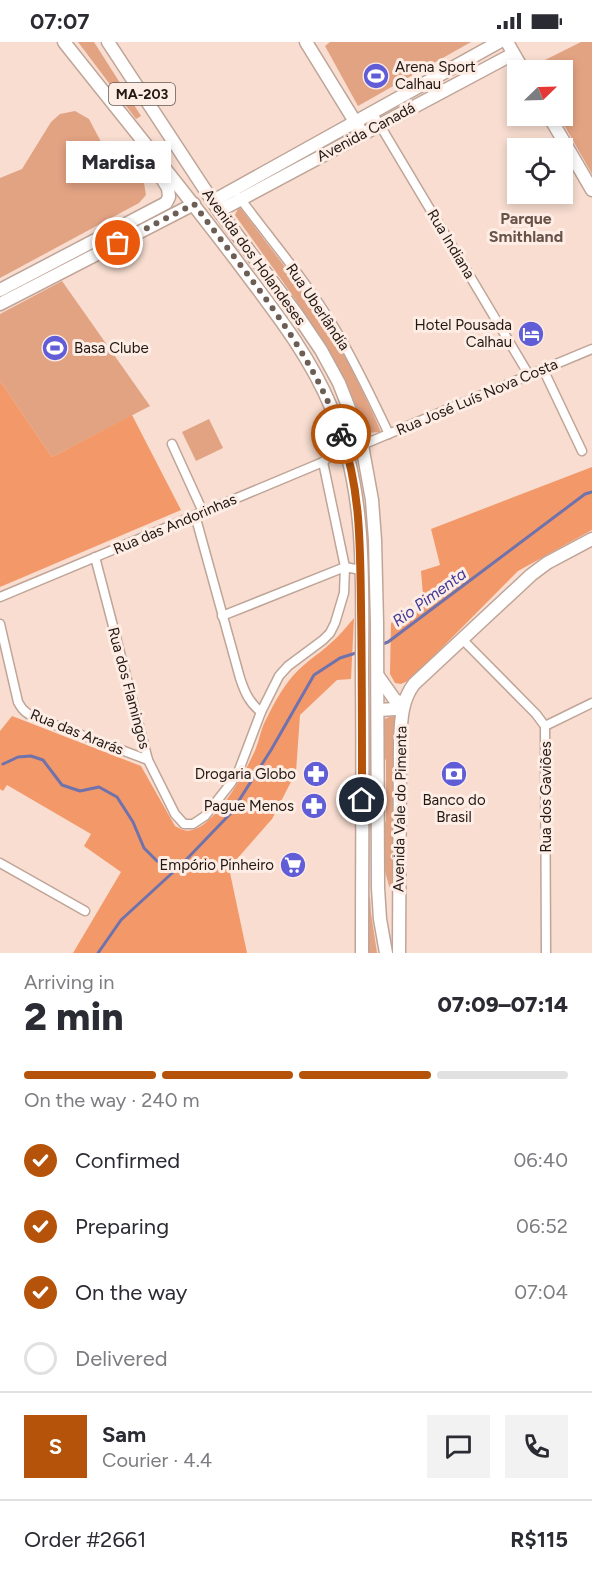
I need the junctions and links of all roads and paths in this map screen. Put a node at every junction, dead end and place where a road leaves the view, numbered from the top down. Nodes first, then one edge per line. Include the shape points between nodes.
1 (64, 42) edge
2 (108, 42) edge
3 (306, 42) edge
4 (507, 42) edge
5 (490, 44) edge
6 (513, 54) junction
7 (517, 60) edge
8 (372, 112) junction
9 (124, 119) junction
10 (355, 122) junction
11 (380, 125) junction
12 (555, 126) edge
13 (363, 134) junction
14 (592, 190) edge
15 (236, 194) junction
16 (194, 204) junction
17 (216, 206) junction
18 (0, 290) edge
19 (0, 304) edge
20 (592, 349) edge
21 (543, 369) junction
22 (529, 375) junction
23 (389, 434) junction
24 (344, 441) junction
25 (172, 444) dead end
26 (362, 445) junction
27 (582, 451) dead end
28 (323, 462) junction
29 (199, 514) junction
30 (592, 539) edge
31 (94, 557) junction
32 (345, 567) junction
33 (361, 570) junction
34 (0, 597) edge
35 (222, 616) junction
36 (0, 624) edge
37 (462, 639) junction
38 (378, 676) junction
39 (404, 701) junction
40 (592, 703) edge
41 (378, 710) junction
42 (261, 712) junction
43 (545, 726) junction
44 (148, 760) junction
45 (0, 862) edge
46 (84, 911) dead end
47 (362, 953) edge
48 (385, 953) edge
49 (399, 953) edge
50 (546, 953) edge

1 - 9 main road, Avenida dos Holandeses / MA-203
2 - 17 main road, Avenida dos Holandeses / MA-203
3 - 10 main road
4 - 6 main road
5 - 8 main road, Avenida Canadá
6 - 7 main road
6 - 11 main road, Avenida Canadá
8 - 10 main road, Avenida Canadá
8 - 11 street, Rua Indiana
9 - 16 main road, Avenida dos Holandeses / MA-203
9 - 18 main road via 168,188 168,201
10 - 13 main road
10 - 15 main road, Avenida Canadá
11 - 13 main road, Avenida Canadá
11 - 22 street, Rua Indiana
12 - 14 main road
13 - 15 main road, Avenida Canadá
15 - 17 main road, Avenida Canadá
15 - 23 street, Rua Uberlândia via 334,326
16 - 19 main road
16 - 24 main road, Avenida dos Holandeses / MA-203 via 290,332 318,379
17 - 26 main road, Avenida dos Holandeses / MA-203 via 329,363
20 - 21 street, Rua José Luís Nova Costa
21 - 22 street, Rua José Luís Nova Costa
21 - 27 street
22 - 23 street, Rua José Luís Nova Costa
23 - 26 street, Rua José Luís Nova Costa
24 - 28 street, Rua das Andorinhas
24 - 33 main road, Avenida dos Holandeses / MA-203 via 355,492
25 - 29 street
26 - 38 main road, Avenida dos Holandeses / MA-203 via 374,523
28 - 29 street, Rua das Andorinhas
28 - 32 street
29 - 31 street, Rua das Andorinhas
29 - 35 street
30 - 37 main road via 531,574
31 - 34 street, Rua das Andorinhas
31 - 44 street, Rua dos Flamingos
32 - 33 street
32 - 35 street
32 - 42 street via 344,593 330,633 279,676
33 - 47 main road, Avenida dos Holandeses / MA-203
35 - 42 street via 244,692
36 - 44 street, Rua das Ararás via 18,702 27,714
37 - 39 main road via 414,684
37 - 43 street, Rua dos Gaviões
38 - 39 main road via 395,700
38 - 41 main road, Avenida dos Holandeses / MA-203
39 - 41 main road, Avenida Vale do Pimenta via 396,709
39 - 49 main road, Avenida Vale do Pimenta via 400,742
40 - 43 street
41 - 48 main road, Avenida dos Holandeses / MA-203 via 378,888
42 - 44 street, Rua dos Flamingos via 239,770 205,816 193,824 184,824 175,814
43 - 50 street, Rua dos Gaviões
45 - 46 street

